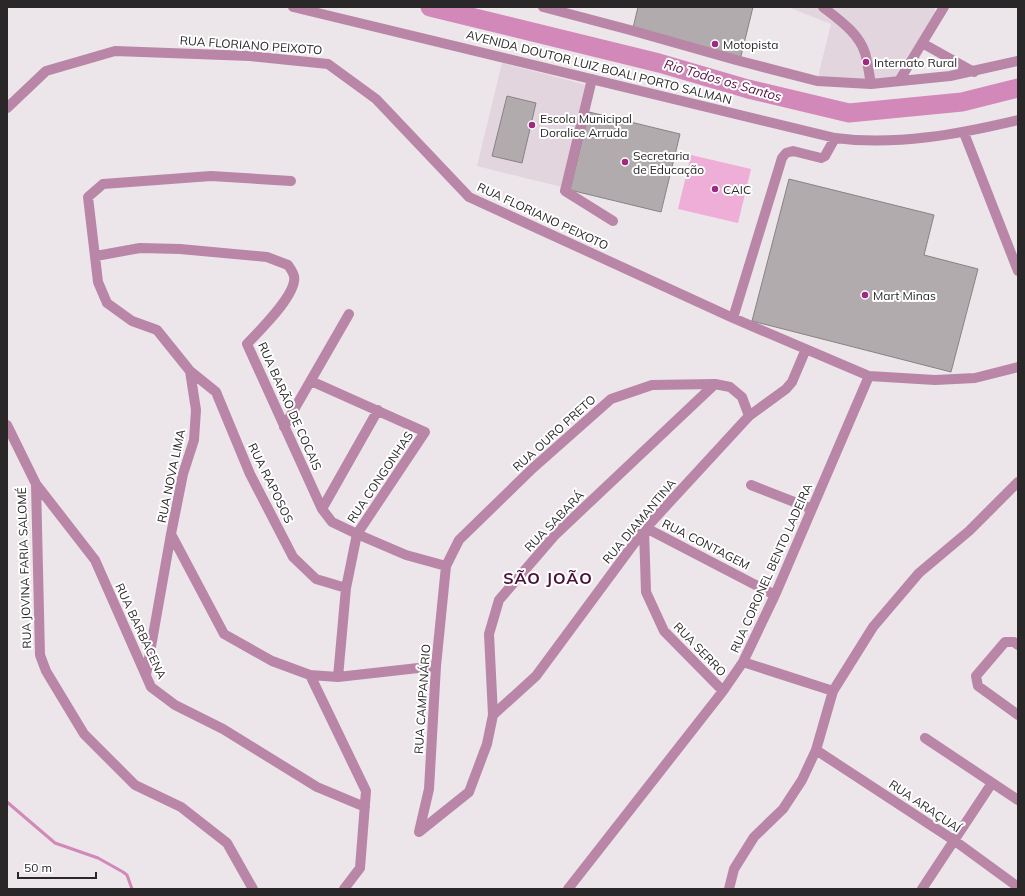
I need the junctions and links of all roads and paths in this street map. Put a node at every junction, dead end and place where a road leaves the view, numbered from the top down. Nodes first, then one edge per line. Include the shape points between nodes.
1 (293, 7) edge
2 (543, 7) edge
3 (823, 7) edge
4 (944, 7) edge
5 (922, 43) junction
6 (1018, 61) edge
7 (974, 72) junction
8 (592, 79) junction
9 (899, 81) junction
10 (871, 84) junction
11 (7, 108) edge
12 (1018, 120) edge
13 (964, 133) junction
14 (836, 138) junction
15 (291, 181) dead end
16 (613, 221) dead end
17 (96, 256) junction
18 (1018, 271) edge
19 (349, 314) dead end
20 (733, 318) junction
21 (806, 349) junction
22 (1018, 367) edge
23 (190, 371) junction
24 (870, 376) junction
25 (311, 381) junction
26 (715, 384) junction
27 (378, 410) junction
28 (749, 416) junction
29 (7, 426) edge
30 (284, 427) junction
31 (1018, 482) edge
32 (36, 484) junction
33 (751, 485) dead end
34 (322, 509) junction
35 (812, 509) junction
36 (645, 529) junction
37 (171, 534) junction
38 (357, 534) junction
39 (446, 566) junction
40 (346, 588) junction
41 (775, 595) junction
42 (1018, 645) edge
43 (743, 662) junction
44 (436, 666) junction
45 (146, 675) junction
46 (310, 675) junction
47 (338, 677) junction
48 (723, 691) junction
49 (833, 691) junction
50 (493, 715) junction
51 (1018, 715) edge
52 (925, 738) dead end
53 (816, 750) junction
54 (992, 783) junction
55 (1018, 800) edge
56 (365, 807) junction
57 (418, 832) joint
58 (955, 841) junction
59 (1018, 888) edge
60 (252, 889) edge
61 (344, 889) edge
62 (568, 889) edge
63 (729, 889) edge
64 (922, 889) edge

1 - 8 street, AVENIDA DOUTOR LUIZ BOALI PORTO SALMAN
2 - 10 street via 817,81
3 - 10 street via 850,30 860,43 865,52
4 - 5 street
5 - 7 street
5 - 9 street
6 - 7 street
7 - 9 street
8 - 14 street, AVENIDA DOUTOR LUIZ BOALI PORTO SALMAN
8 - 16 street via 565,191
9 - 10 street
11 - 20 street, RUA FLORIANO PEIXOTO via 46,71 115,51 250,56 328,64 376,99 469,197
12 - 13 street, AVENIDA DOUTOR LUIZ BOALI PORTO SALMAN
13 - 14 street, AVENIDA DOUTOR LUIZ BOALI PORTO SALMAN via 864,142
13 - 18 street
14 - 20 street via 821,158 793,152 786,153 782,158
15 - 17 street via 211,176 103,184 88,197
17 - 23 street via 98,282 107,304 132,321 157,330
17 - 30 street, RUA BARÃO DE COCAIS via 140,248 180,249 267,257 288,265 294,276 293,288 247,344
19 - 25 street
20 - 21 street, RUA FLORIANO PEIXOTO
21 - 24 street, RUA FLORIANO PEIXOTO
21 - 28 street, RUA DIAMANTINA via 792,382
22 - 24 street, RUA FLORIANO PEIXOTO via 968,379 935,380
23 - 37 street, RUA NOVA LIMA via 196,410 194,440 183,474
23 - 40 street, RUA RAPOSOS via 216,392 250,474 293,557 316,580
24 - 35 street, RUA CORONEL BENTO LADEIRA
25 - 27 street
25 - 30 street
26 - 28 street, RUA OURO PRETO via 730,387 742,397
26 - 39 street, RUA OURO PRETO via 652,385 612,399 533,468 459,540
26 - 50 street, RUA SABARÁ via 556,535 499,600 489,634
27 - 34 street
27 - 38 street, RUA CONGONHAS via 424,430 425,435
28 - 36 street, RUA DIAMANTINA
29 - 32 street, RUA JOVINA FARIA SALOMÉ
30 - 34 street, RUA BARÃO DE COCAIS
31 - 49 street via 969,531 919,573 873,627
32 - 45 street, RUA BARBACENA via 95,560
32 - 60 street, RUA JOVINA FARIA SALOMÉ via 40,655 46,671 84,734 135,785 181,807 227,843
33 - 35 street
34 - 38 street, RUA BARÃO DE COCAIS via 332,522
35 - 41 street, RUA CORONEL BENTO LADEIRA
36 - 41 street, RUA CONTAGEM
36 - 48 street, RUA SERRO via 646,592 664,631
36 - 50 street, RUA DIAMANTINA via 536,676
37 - 45 street, RUA NOVA LIMA
37 - 46 street via 224,634 272,661
38 - 39 street, RUA BARÃO DE COCAIS via 406,555
38 - 40 street, RUA CONGONHAS
39 - 44 street, RUA CAMPANÁRIO
40 - 47 street, RUA CONGONHAS
41 - 43 street, RUA CORONEL BENTO LADEIRA
42 - 51 street via 1014,642 1005,642 976,676 978,686
43 - 48 street, RUA CORONEL BENTO LADEIRA
43 - 49 street
44 - 47 street
44 - 57 street, RUA CAMPANÁRIO via 429,789
45 - 56 street, RUA BARBACENA via 151,687 175,705 223,729 317,787
46 - 47 street
46 - 56 street via 366,791
48 - 62 street, RUA CORONEL BENTO LADEIRA
49 - 53 street
50 - 57 street, RUA SABARÁ via 487,744 469,792
52 - 54 street
53 - 58 street, RUA ARAÇUAÍ
53 - 63 street via 802,780 783,809 754,837 734,869
54 - 55 street
54 - 58 street
56 - 61 street via 360,868
58 - 59 street, RUA ARAÇUAÍ
58 - 64 street

